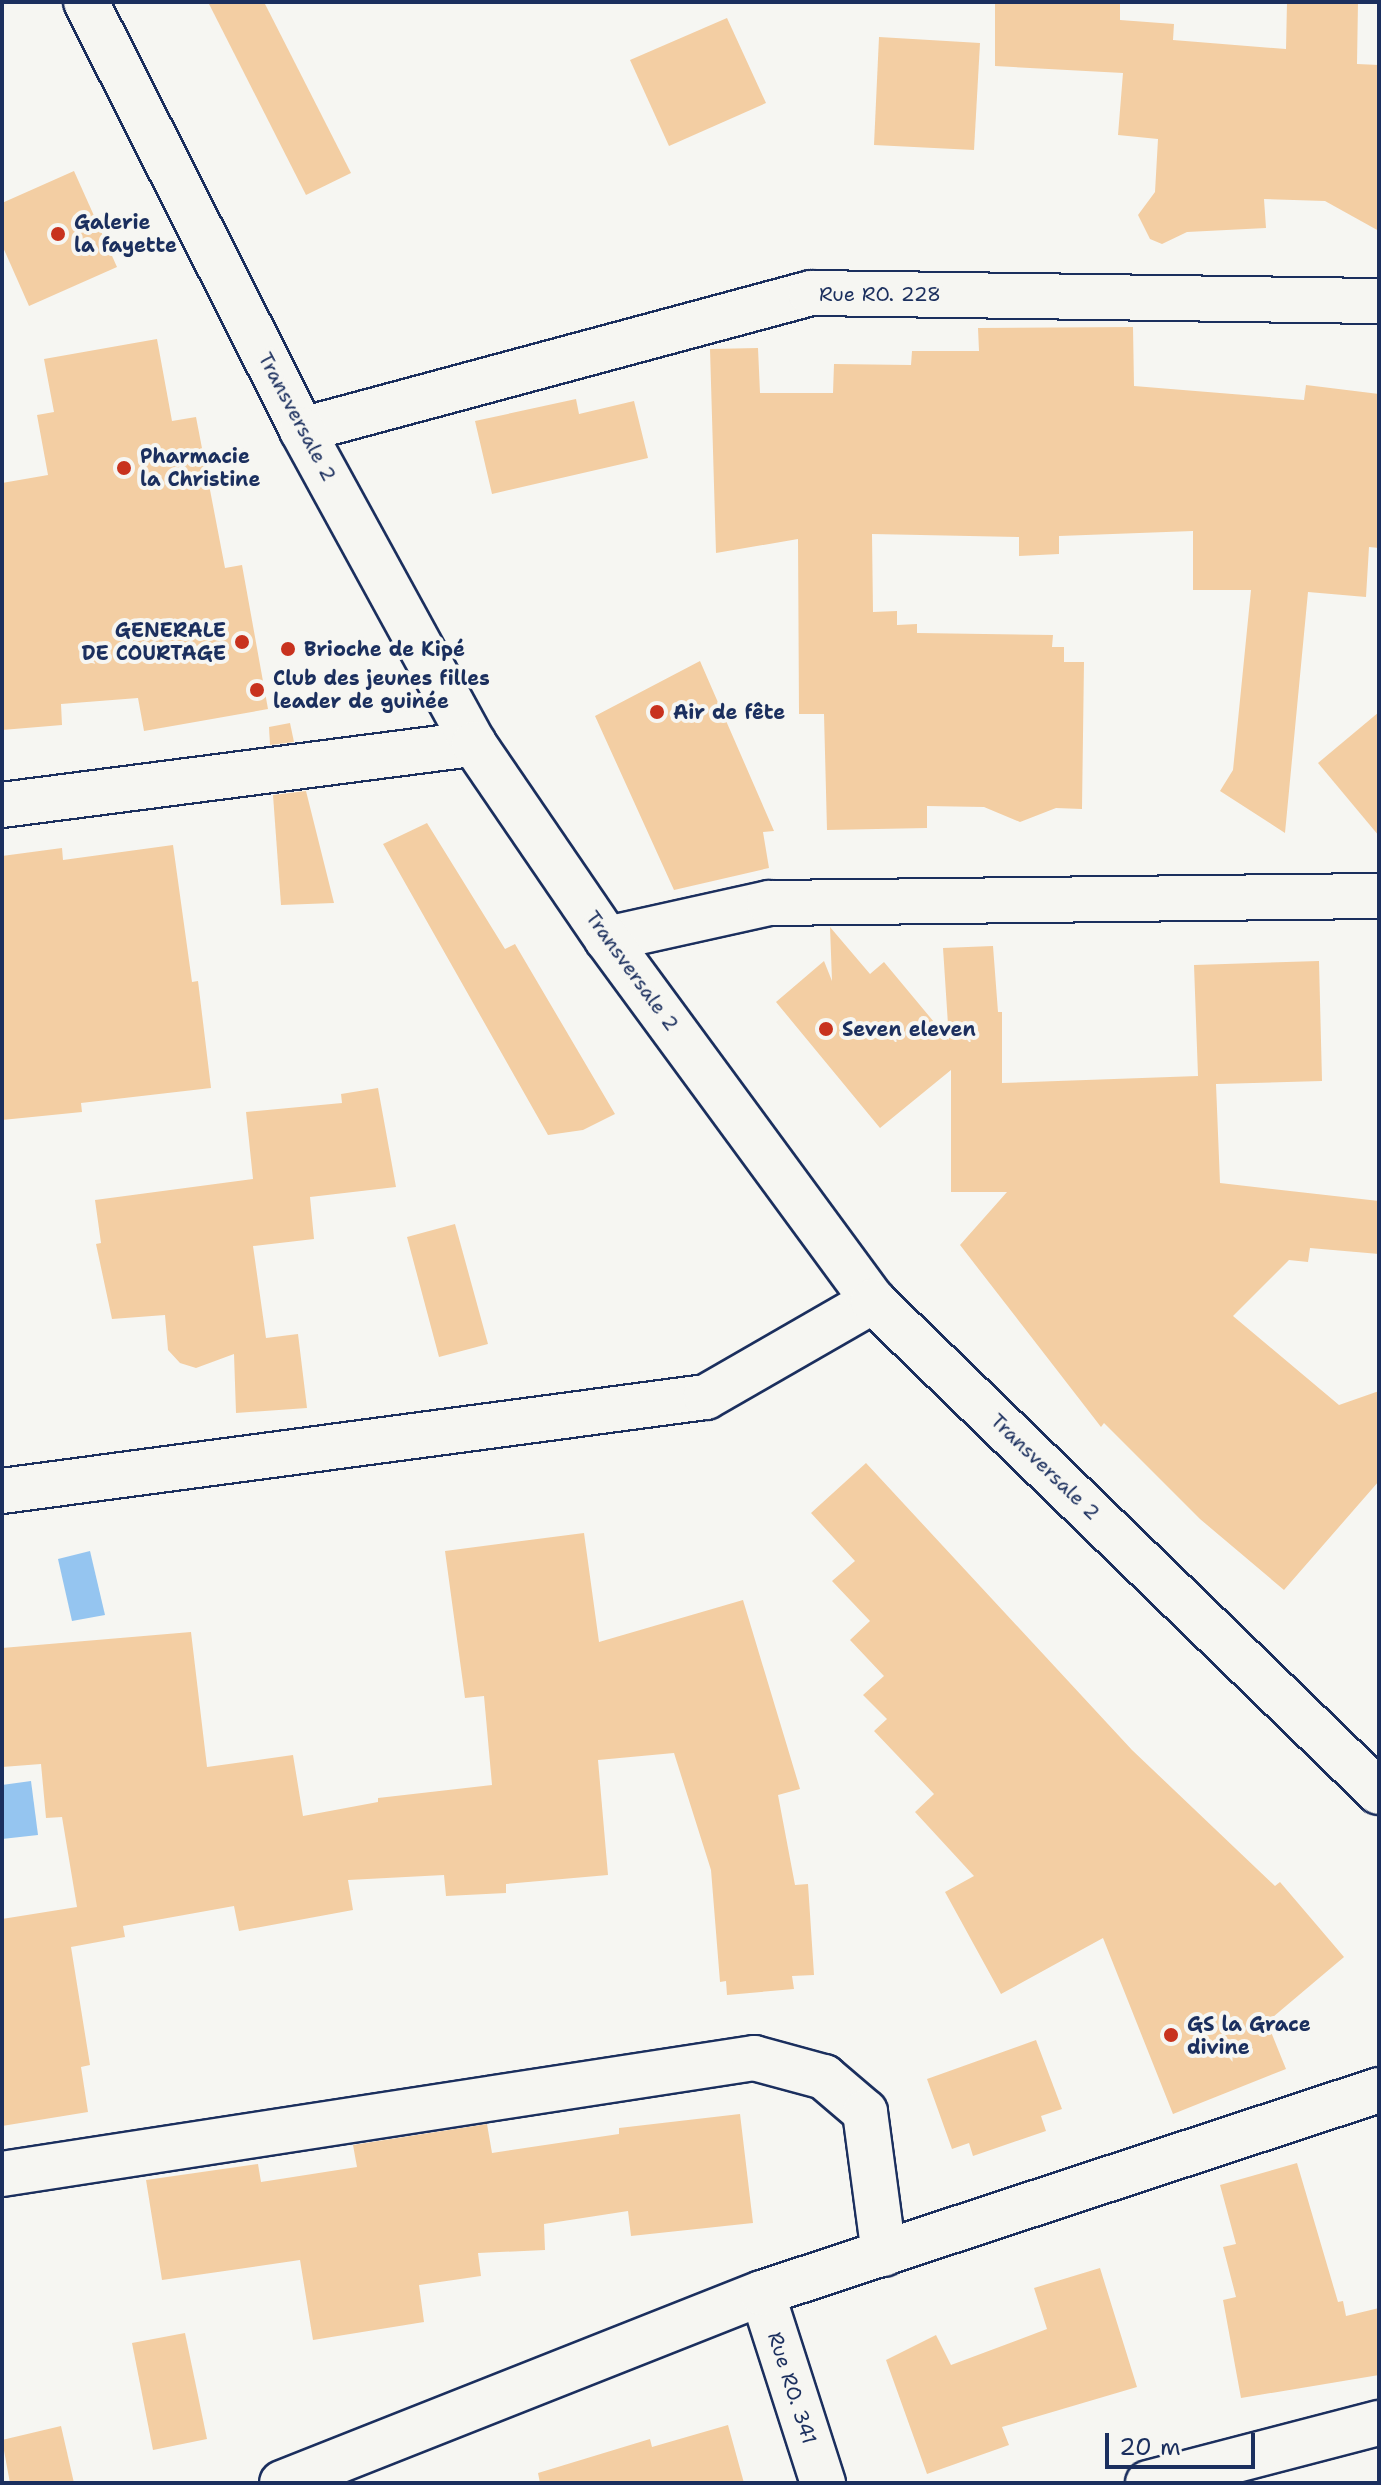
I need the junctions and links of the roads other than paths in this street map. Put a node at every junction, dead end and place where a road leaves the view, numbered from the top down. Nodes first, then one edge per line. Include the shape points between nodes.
1 (86, 2) edge
2 (1379, 301) edge
3 (302, 430) junction
4 (474, 744) junction
5 (2, 805) edge
6 (1379, 896) edge
7 (607, 939) junction
8 (873, 1301) junction
9 (2, 1491) edge
10 (1379, 1792) edge
11 (1379, 2090) edge
12 (2, 2174) edge
13 (884, 2254) junction
14 (762, 2293) junction
15 (1379, 2423) edge
16 (282, 2483) edge
17 (823, 2483) edge
18 (1148, 2483) edge

1 - 3 street, Transversale 2
2 - 3 street, Rue RO. 228 via 811,293
3 - 4 street, Transversale 2
4 - 5 street
4 - 7 street, Transversale 2
6 - 7 street via 769,903
7 - 8 street, Transversale 2
8 - 9 street via 706,1397
8 - 10 street, Transversale 2
11 - 13 street
12 - 13 street via 754,2058 824,2077 865,2112
13 - 14 street
14 - 16 street
14 - 17 street, Rue RO. 341
15 - 18 street

